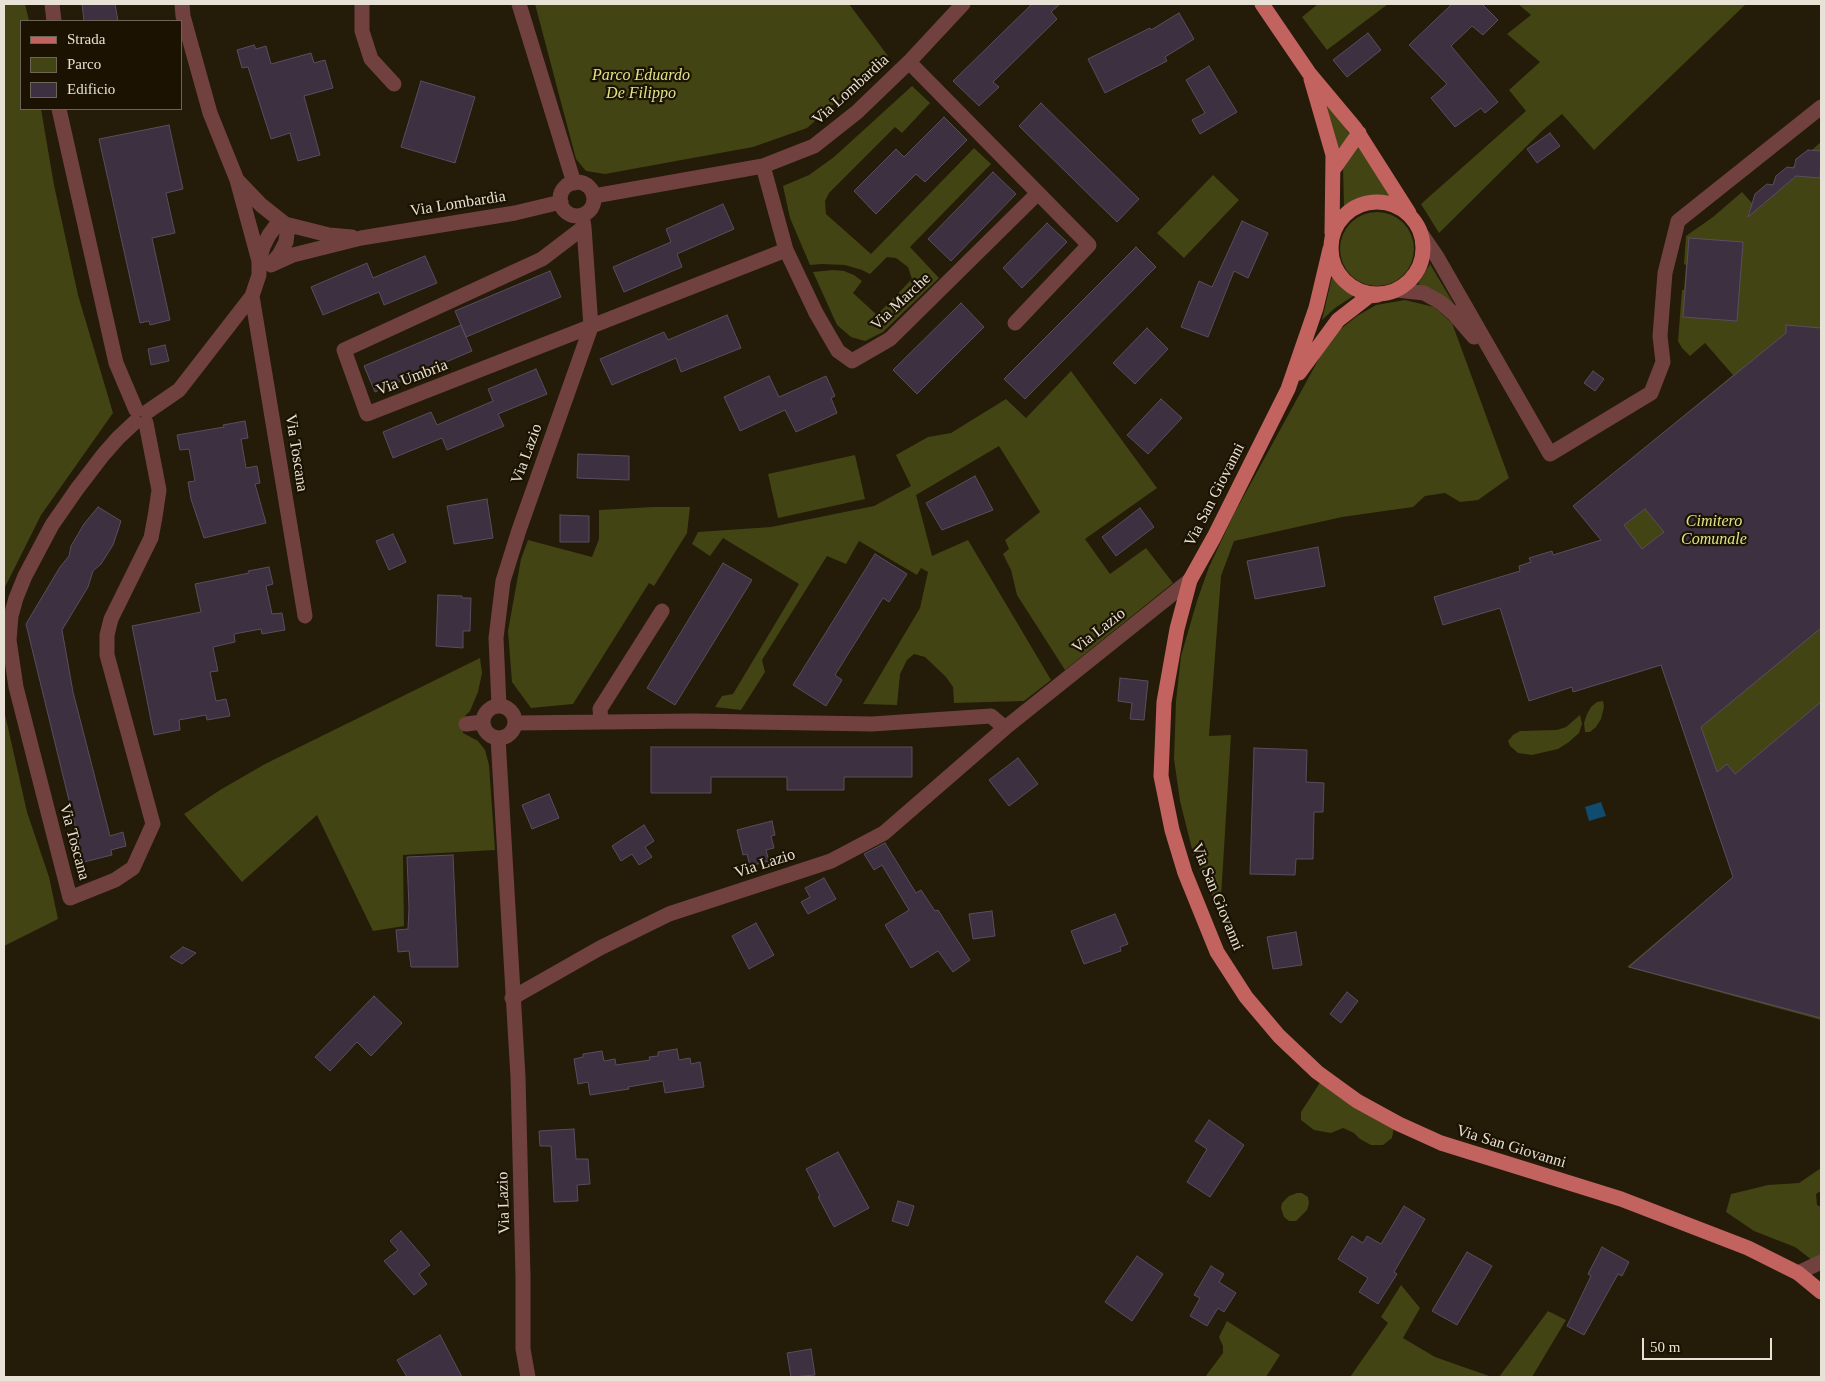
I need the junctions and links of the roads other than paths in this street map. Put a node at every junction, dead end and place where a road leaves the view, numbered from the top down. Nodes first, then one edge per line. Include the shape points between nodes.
1 (52, 4) edge
2 (182, 4) edge
3 (362, 4) edge
4 (519, 4) edge
5 (963, 4) edge
6 (1262, 4) edge
7 (54, 20) edge
8 (909, 62) junction
9 (1309, 73) junction
10 (394, 84) dead end
11 (1821, 107) edge
12 (59, 110) edge
13 (1359, 133) junction
14 (763, 166) junction
15 (1333, 170) junction
16 (237, 180) junction
17 (574, 183) junction
18 (1038, 194) junction
19 (594, 196) junction
20 (561, 202) junction
21 (1413, 218) junction
22 (583, 221) junction
23 (285, 224) junction
24 (1332, 234) junction
25 (1422, 235) junction
26 (361, 238) junction
27 (1330, 249) junction
28 (786, 250) junction
29 (263, 267) junction
30 (1397, 290) junction
31 (1381, 294) junction
32 (252, 296) junction
33 (1015, 323) dead end
34 (591, 327) junction
35 (1494, 358) junction
36 (1288, 388) junction
37 (141, 417) junction
38 (1190, 580) junction
39 (662, 611) dead end
40 (305, 616) dead end
41 (499, 706) junction
42 (601, 721) junction
43 (482, 722) junction
44 (515, 723) junction
45 (466, 724) dead end
46 (1005, 728) junction
47 (498, 738) junction
48 (512, 998) junction
49 (1821, 1262) edge
50 (1798, 1273) junction
51 (1821, 1292) edge
52 (528, 1377) edge

1 - 7 street
2 - 16 street, Via Lombardia via 210,113
3 - 10 street via 362,31 371,59
4 - 17 street
5 - 8 street, Via Lombardia
6 - 9 main road
8 - 14 street, Via Lombardia via 857,112 814,146
8 - 18 street
9 - 13 main road
9 - 15 main road via 1333,155
11 - 35 street via 1678,221 1665,273 1660,336 1662,362 1651,393 1550,454
12 - 37 street, Via Toscana via 116,363
13 - 15 main road
13 - 21 main road
14 - 19 street, Via Lombardia
14 - 28 street, Via Marche
15 - 24 main road
16 - 23 street, Via Lombardia via 260,205
16 - 29 street, Via Lombardia
17 - 19 street via 586,185
17 - 20 street via 563,190
18 - 28 street, Via Marche via 890,339 852,361 838,351
18 - 33 street via 1089,245
19 - 22 street via 592,208
20 - 22 street via 565,210
20 - 26 street, Via Lombardia via 515,213
21 - 24 main road via 1400,207 1385,202 1368,202 1352,208 1340,219
21 - 25 main road
22 - 34 street, Via Lazio
22 - 34 street, Via Umbria via 542,259 344,350 368,414
23 - 26 street, Via Lombardia via 329,235
23 - 29 street, Via Toscana via 269,235
24 - 27 main road
25 - 30 main road via 1423,251 1419,266 1410,280
25 - 35 street
26 - 29 street, Via Lombardia via 293,255
27 - 31 main road via 1333,264 1346,282 1366,293
27 - 36 main road, Via San Giovanni via 1316,308
28 - 34 street, Via Umbria
29 - 32 street, Via Toscana
30 - 31 main road
30 - 35 street via 1424,293 1440,302
31 - 36 main road, Via San Giovanni via 1369,296 1338,320
32 - 37 street, Via Toscana via 179,390
32 - 40 street, Via Toscana
34 - 41 street, Via Lazio via 503,581 496,638
36 - 38 main road, Via San Giovanni
37 - 37 street, Via Toscana via 159,490 156,517 150,538 106,635 107,655 153,824 132,868 115,880 70,898 16,687 9,640 11,616 25,576 52,525 103,455
38 - 46 street, Via Lazio
38 - 50 main road, Via San Giovanni via 1177,629 1164,702 1161,776 1185,873 1217,952 1246,996 1279,1036 1317,1072 1357,1101 1441,1143 1663,1214 1748,1248
39 - 42 street via 600,709
41 - 43 street via 486,712
41 - 44 street via 512,713
42 - 44 street
42 - 46 street via 872,724 991,716
43 - 45 street
43 - 47 street via 485,732
44 - 47 street via 508,736
46 - 48 street, Via Lazio via 884,833 831,861 669,914 600,948
47 - 48 street, Via Lazio
48 - 52 street, Via Lazio via 518,1077 523,1349
49 - 50 street
50 - 51 main road, Via San Giovanni

